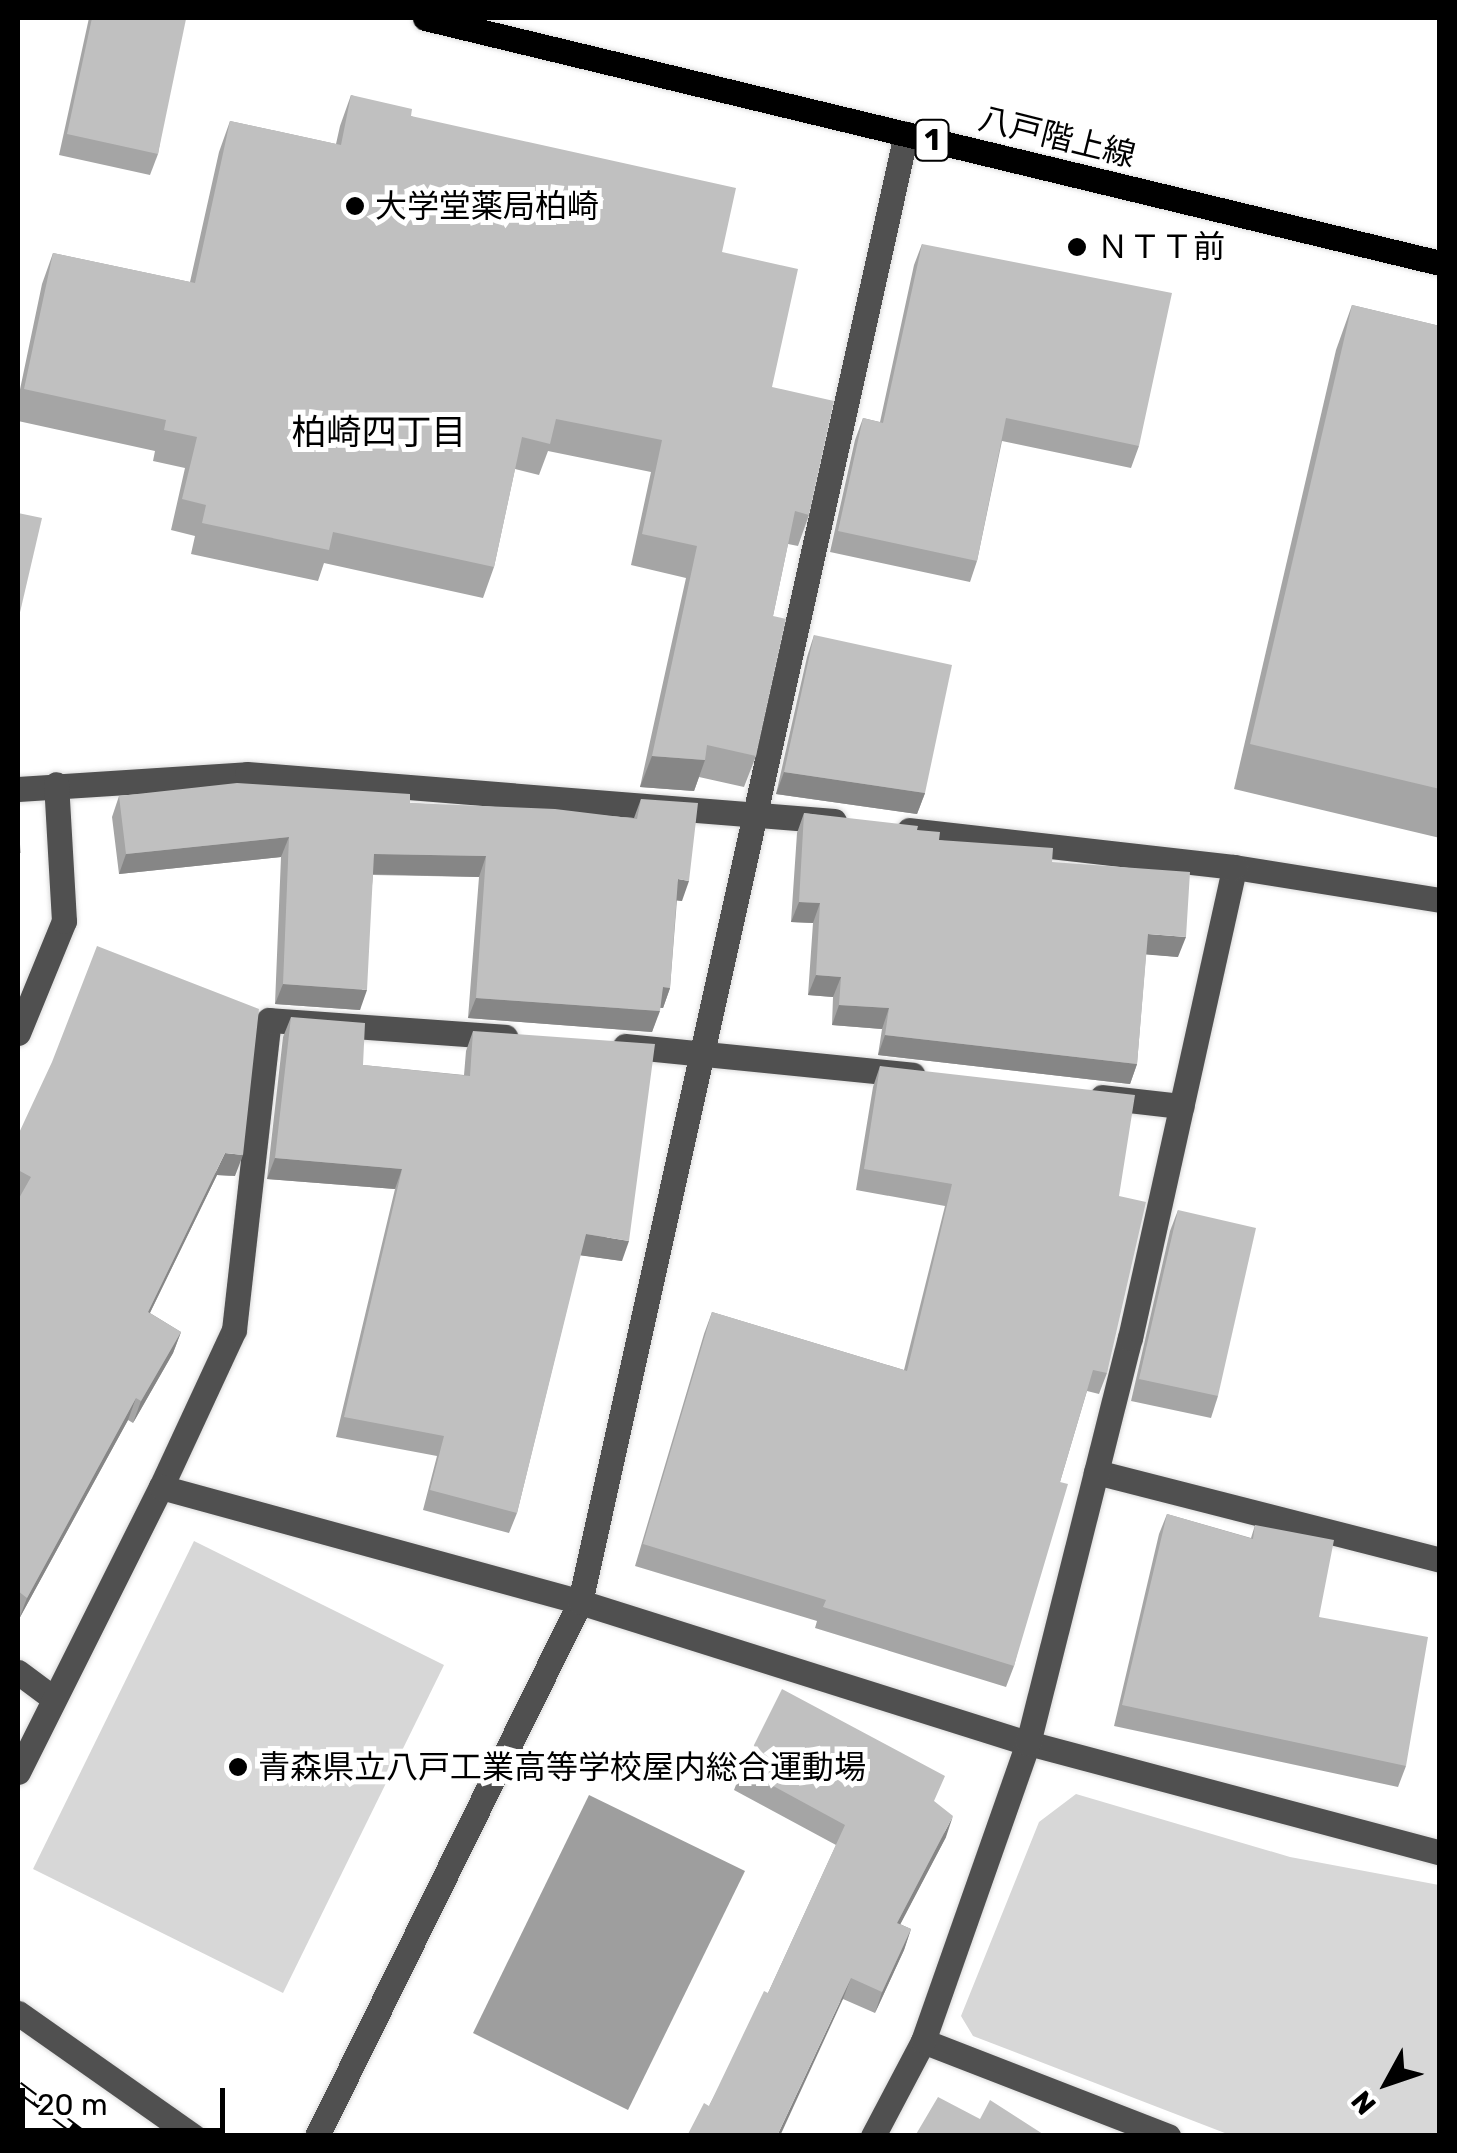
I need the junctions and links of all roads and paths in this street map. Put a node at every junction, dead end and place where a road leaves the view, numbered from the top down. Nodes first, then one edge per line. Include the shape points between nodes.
1 (426, 18) edge
2 (906, 134) junction
3 (1440, 264) edge
4 (56, 784) junction
5 (18, 789) edge
6 (756, 812) junction
7 (852, 823) edge
8 (890, 828) edge
9 (1234, 867) junction
10 (1440, 900) edge
11 (18, 1033) edge
12 (527, 1039) edge
13 (606, 1044) edge
14 (706, 1052) junction
15 (943, 1079) edge
16 (1082, 1094) edge
17 (1181, 1106) junction
18 (1096, 1472) junction
19 (161, 1487) junction
20 (1440, 1560) edge
21 (580, 1602) junction
22 (18, 1672) edge
23 (53, 1698) junction
24 (1028, 1744) junction
25 (18, 1772) edge
26 (1440, 1853) edge
27 (18, 2013) edge
28 (923, 2041) junction
29 (193, 2136) edge
30 (317, 2136) edge
31 (874, 2136) edge
32 (1168, 2136) edge

1 - 2 main road, 八戸階上線 / 1
2 - 3 main road, 八戸階上線 / 1
2 - 6 street
4 - 5 street
4 - 6 street via 247,774
4 - 11 street via 64,921
6 - 7 street
6 - 14 street
8 - 9 street
9 - 10 street
9 - 17 street
12 - 19 street via 269,1020 234,1330
13 - 14 street
14 - 15 street
14 - 21 street
16 - 17 street
17 - 18 street
18 - 20 street
18 - 24 street
19 - 21 street
19 - 23 street
21 - 24 street
21 - 30 street
22 - 23 street
23 - 25 street
24 - 26 street
24 - 28 street
27 - 29 street
28 - 31 street
28 - 32 street

